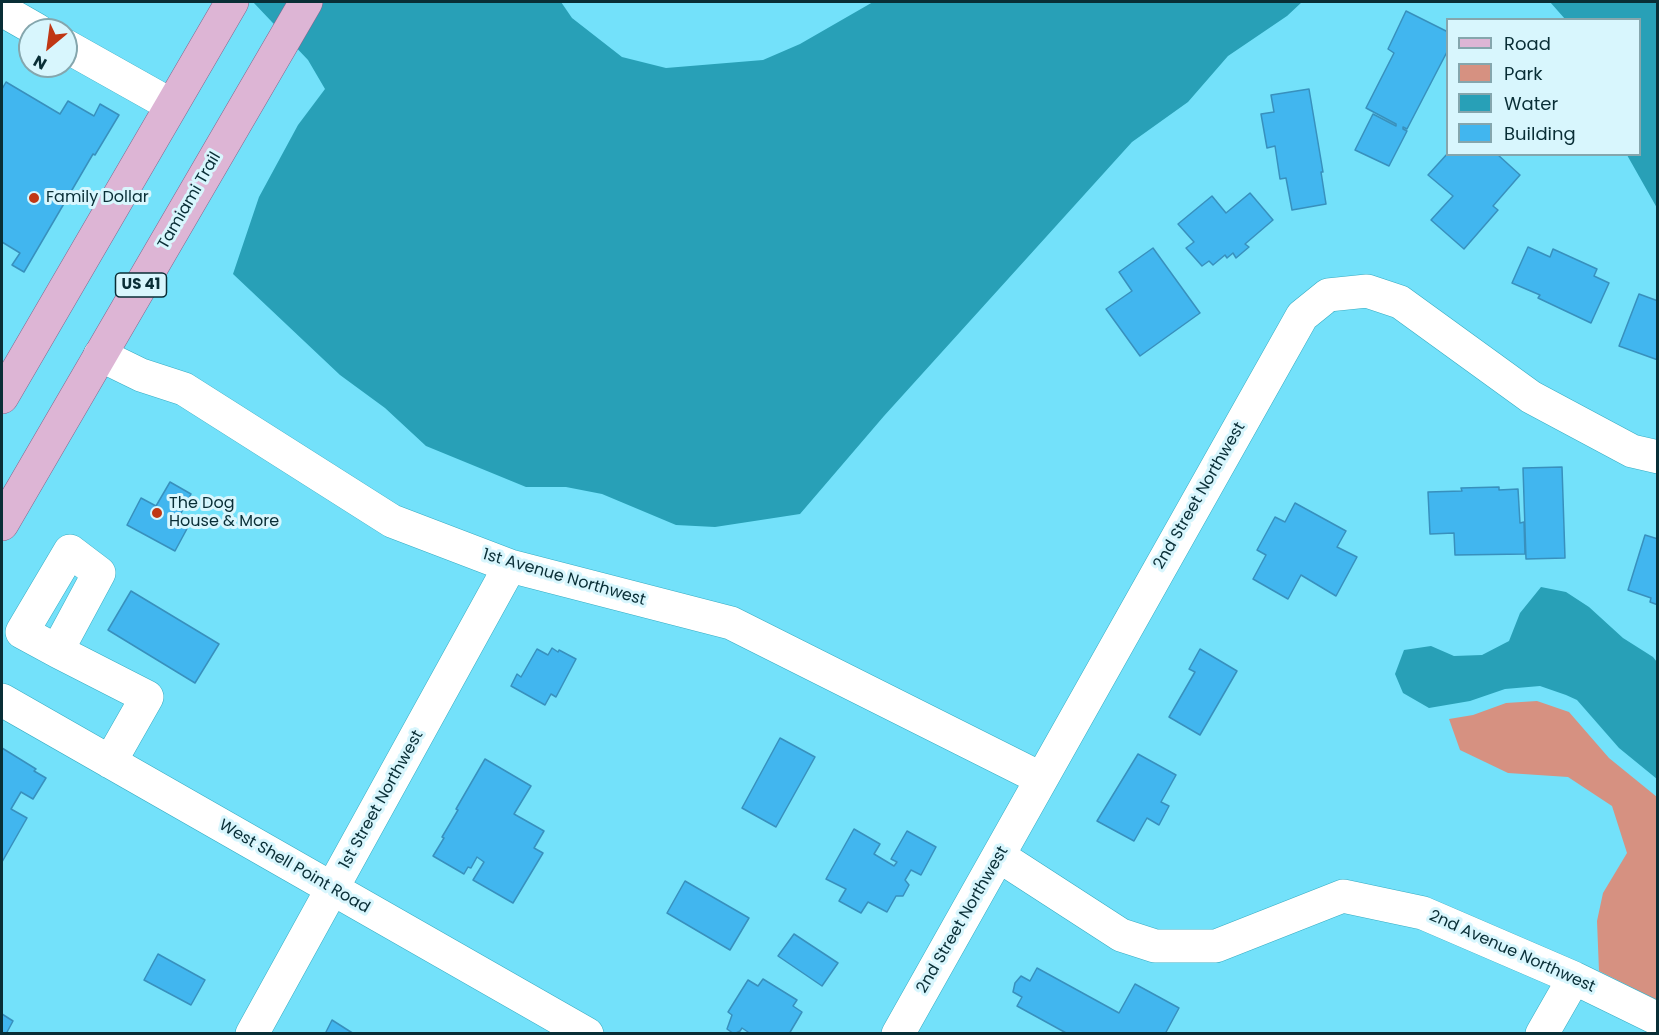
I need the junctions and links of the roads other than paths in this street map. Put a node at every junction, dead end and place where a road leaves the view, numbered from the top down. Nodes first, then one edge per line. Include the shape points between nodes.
1 (306, 2) edge
2 (229, 6) edge
3 (2, 10) edge
4 (18, 19) edge
5 (78, 53) edge
6 (171, 105) junction
7 (100, 355) junction
8 (2, 397) edge
9 (1658, 457) edge
10 (2, 524) edge
11 (510, 566) junction
12 (57, 651) dead end
13 (2, 700) edge
14 (110, 762) junction
15 (1040, 778) junction
16 (999, 856) junction
17 (333, 889) junction
18 (1574, 978) junction
19 (1658, 1019) edge
20 (252, 1034) edge
21 (587, 1034) edge
22 (898, 1034) edge
23 (1542, 1034) edge

1 - 7 main road, Tamiami Trail / US 41
2 - 6 main road
3 - 4 street
5 - 6 street
6 - 8 main road
7 - 10 main road, Tamiami Trail / US 41
7 - 11 street, 1st Avenue Northwest via 141,375 184,389 392,521
9 - 15 street, 2nd Street Northwest via 1632,452 1531,397 1400,302 1367,291 1328,295 1302,316
11 - 15 street, 1st Avenue Northwest via 731,623
11 - 17 street, 1st Street Northwest
12 - 14 street via 147,697
13 - 14 street, West Shell Point Road
14 - 17 street, West Shell Point Road
15 - 16 street, 2nd Street Northwest
16 - 18 street, 2nd Avenue Northwest via 1121,935 1155,946 1216,946 1343,896 1423,913
16 - 22 street, 2nd Street Northwest
17 - 20 street, 1st Street Northwest
17 - 21 street, West Shell Point Road
18 - 19 street, 2nd Avenue Northwest
18 - 23 street

